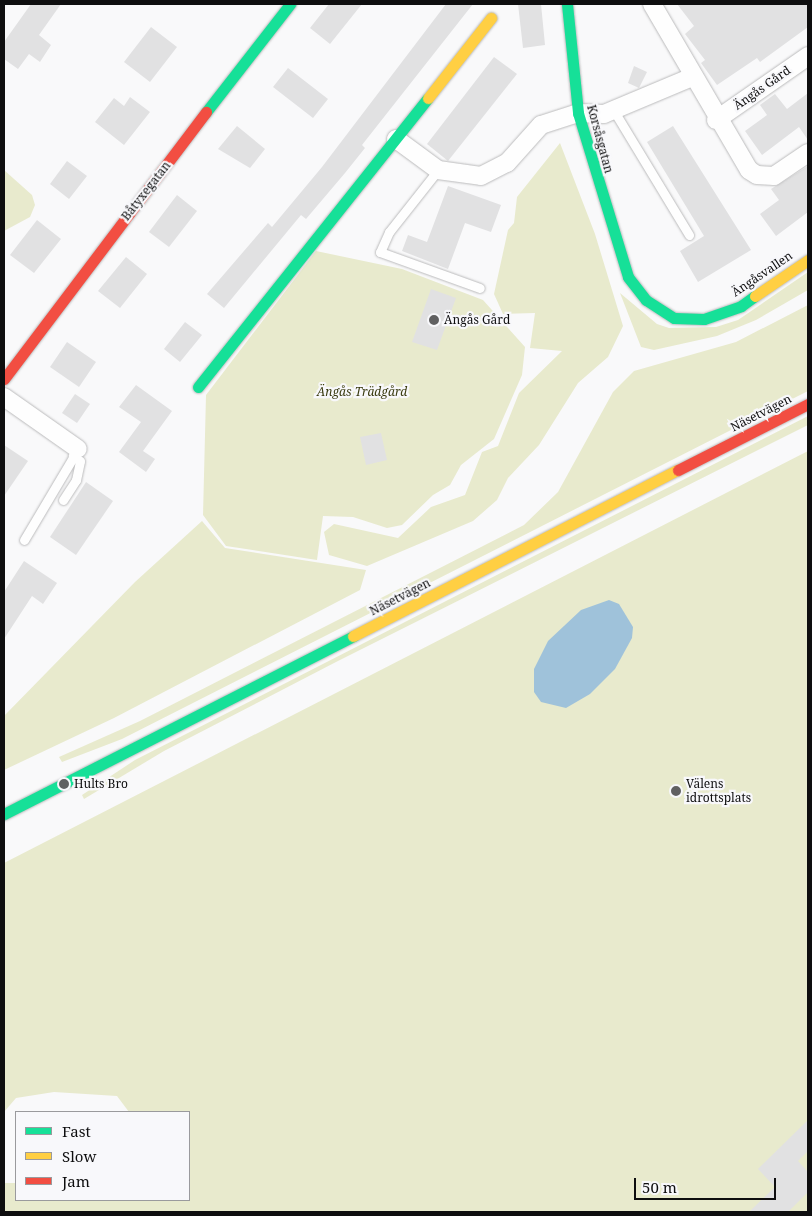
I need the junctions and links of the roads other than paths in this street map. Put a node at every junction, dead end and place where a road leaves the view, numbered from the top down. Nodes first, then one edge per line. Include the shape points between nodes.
1 (290, 4) edge
2 (566, 4) edge
3 (652, 4) edge
4 (491, 18) dead end
5 (808, 56) edge
6 (692, 77) junction
7 (614, 111) junction
8 (578, 113) junction
9 (716, 120) junction
10 (396, 139) junction
11 (808, 153) edge
12 (438, 170) junction
13 (689, 235) dead end
14 (808, 260) edge
15 (628, 277) joint
16 (480, 288) dead end
17 (4, 379) edge
18 (198, 387) dead end
19 (4, 398) edge
20 (808, 404) edge
21 (75, 452) junction
22 (63, 500) dead end
23 (24, 540) dead end
24 (4, 814) edge

1 - 17 street, Båtyxegatan via 92,259
2 - 8 street, Korsåsgatan
3 - 6 street
4 - 10 street
5 - 9 street, Ängås Gård
6 - 7 street
6 - 9 street
7 - 8 street
7 - 13 lane
8 - 12 street via 540,125 507,163 492,173 473,176
8 - 15 street, Korsåsgatan
9 - 11 street via 739,157 757,175 774,176
10 - 12 street
10 - 18 street
12 - 16 lane via 389,232 380,252
14 - 15 street, Ängåsvallen via 741,306 704,319 674,318 646,300
19 - 21 street
20 - 24 street, Näsetvägen
21 - 22 lane via 80,461 76,480
21 - 23 lane

